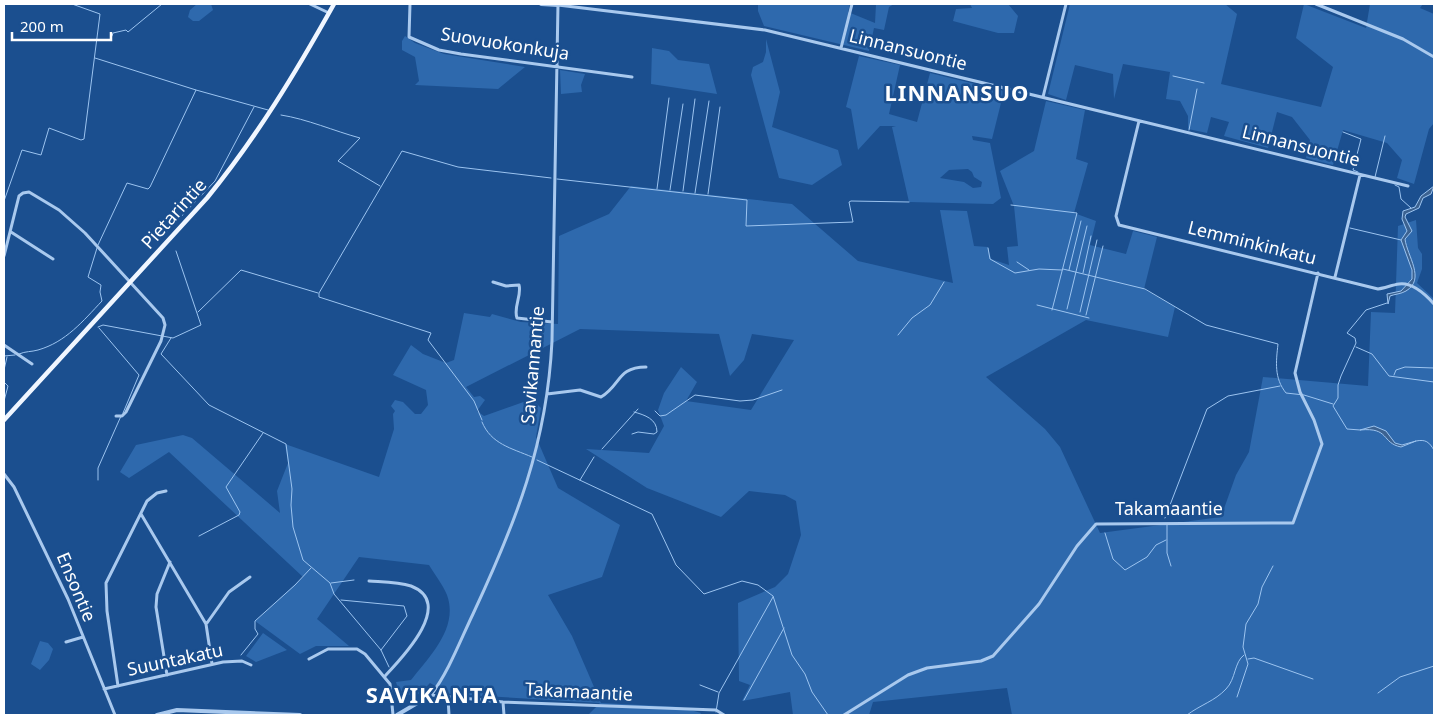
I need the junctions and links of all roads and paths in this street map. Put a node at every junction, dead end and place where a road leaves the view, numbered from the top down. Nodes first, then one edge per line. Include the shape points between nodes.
1 (310, 4) edge
2 (334, 4) edge
3 (410, 4) edge
4 (541, 4) edge
5 (558, 4) edge
6 (852, 4) edge
7 (1066, 4) edge
8 (1316, 4) edge
9 (329, 13) junction
10 (841, 48) junction
11 (1434, 56) edge
12 (556, 67) junction
13 (632, 77) dead end
14 (1043, 97) junction
15 (1139, 121) junction
16 (1360, 175) junction
17 (1408, 186) dead end
18 (11, 232) junction
19 (4, 256) edge
20 (53, 259) dead end
21 (1318, 273) junction
22 (1335, 277) junction
23 (131, 281) junction
24 (493, 282) dead end
25 (1434, 304) edge
26 (552, 322) junction
27 (4, 345) edge
28 (32, 364) dead end
29 (646, 368) dead end
30 (547, 394) junction
31 (116, 416) dead end
32 (4, 420) edge
33 (4, 474) edge
34 (166, 491) dead end
35 (141, 514) junction
36 (170, 562) junction
37 (250, 577) dead end
38 (369, 581) dead end
39 (206, 624) junction
40 (83, 637) junction
41 (66, 642) dead end
42 (309, 659) dead end
43 (212, 664) junction
44 (251, 665) dead end
45 (167, 675) junction
46 (385, 676) junction
47 (118, 686) junction
48 (104, 690) junction
49 (431, 695) junction
50 (448, 698) junction
51 (503, 702) junction
52 (261, 714) edge
53 (114, 715) edge
54 (157, 715) edge
55 (300, 715) edge
56 (393, 715) edge
57 (397, 715) edge
58 (449, 715) edge
59 (504, 715) edge
60 (724, 715) edge
61 (844, 715) edge

1 - 9 street
2 - 9 main road, Pietarintie
3 - 12 street, Suovuokonkuja via 407,34 421,43 461,54
4 - 5 street, Linnansuontie
5 - 10 street, Linnansuontie via 732,24
5 - 12 street, Savikannantie
6 - 10 street
7 - 14 street
8 - 11 street via 1403,39
9 - 23 main road, Pietarintie via 292,79 242,154 207,198
10 - 14 street, Linnansuontie
12 - 13 street, Suovuokonkuja
12 - 26 street, Savikannantie
14 - 15 street, Linnansuontie
15 - 16 street, Linnansuontie
15 - 21 street, Lemminkinkatu via 1116,223
16 - 17 street, Linnansuontie
16 - 22 street
18 - 19 street
18 - 20 street
18 - 23 street via 20,196 25,192 36,195 80,228
21 - 22 street, Lemminkinkatu
21 - 61 street, Takamaantie via 1295,373 1322,444 1293,523 1096,524 1039,604 993,656 982,661 927,668 908,675
22 - 25 street, Lemminkinkatu via 1381,289 1407,285
23 - 31 street via 163,318 165,333 126,412
23 - 32 main road, Pietarintie
24 - 26 street via 519,286 518,318
26 - 30 street, Savikannantie
27 - 28 street
29 - 30 street via 627,370 600,397 580,390
30 - 49 street, Savikannantie via 534,460 515,521 447,668
33 - 40 street, Ensontie via 14,486 45,549
34 - 35 street via 151,497
35 - 36 street
35 - 47 street via 106,583 106,611
36 - 39 street
36 - 45 street via 157,594 156,607
37 - 39 street via 229,592
38 - 46 street via 410,586 421,592 429,609 428,620
39 - 43 street
40 - 41 street
40 - 48 street, Ensontie
42 - 46 street via 328,649 357,649
43 - 44 street, Suuntakatu via 234,661
43 - 45 street, Suuntakatu
45 - 47 street, Suuntakatu
46 - 56 street via 392,693
47 - 48 street, Suuntakatu
48 - 53 street, Ensontie
49 - 50 street, Takamaantie
49 - 57 street, Savikannantie
50 - 51 street, Takamaantie
50 - 58 street
51 - 59 street
51 - 60 street, Takamaantie via 716,710
52 - 54 street via 177,710
52 - 55 street

